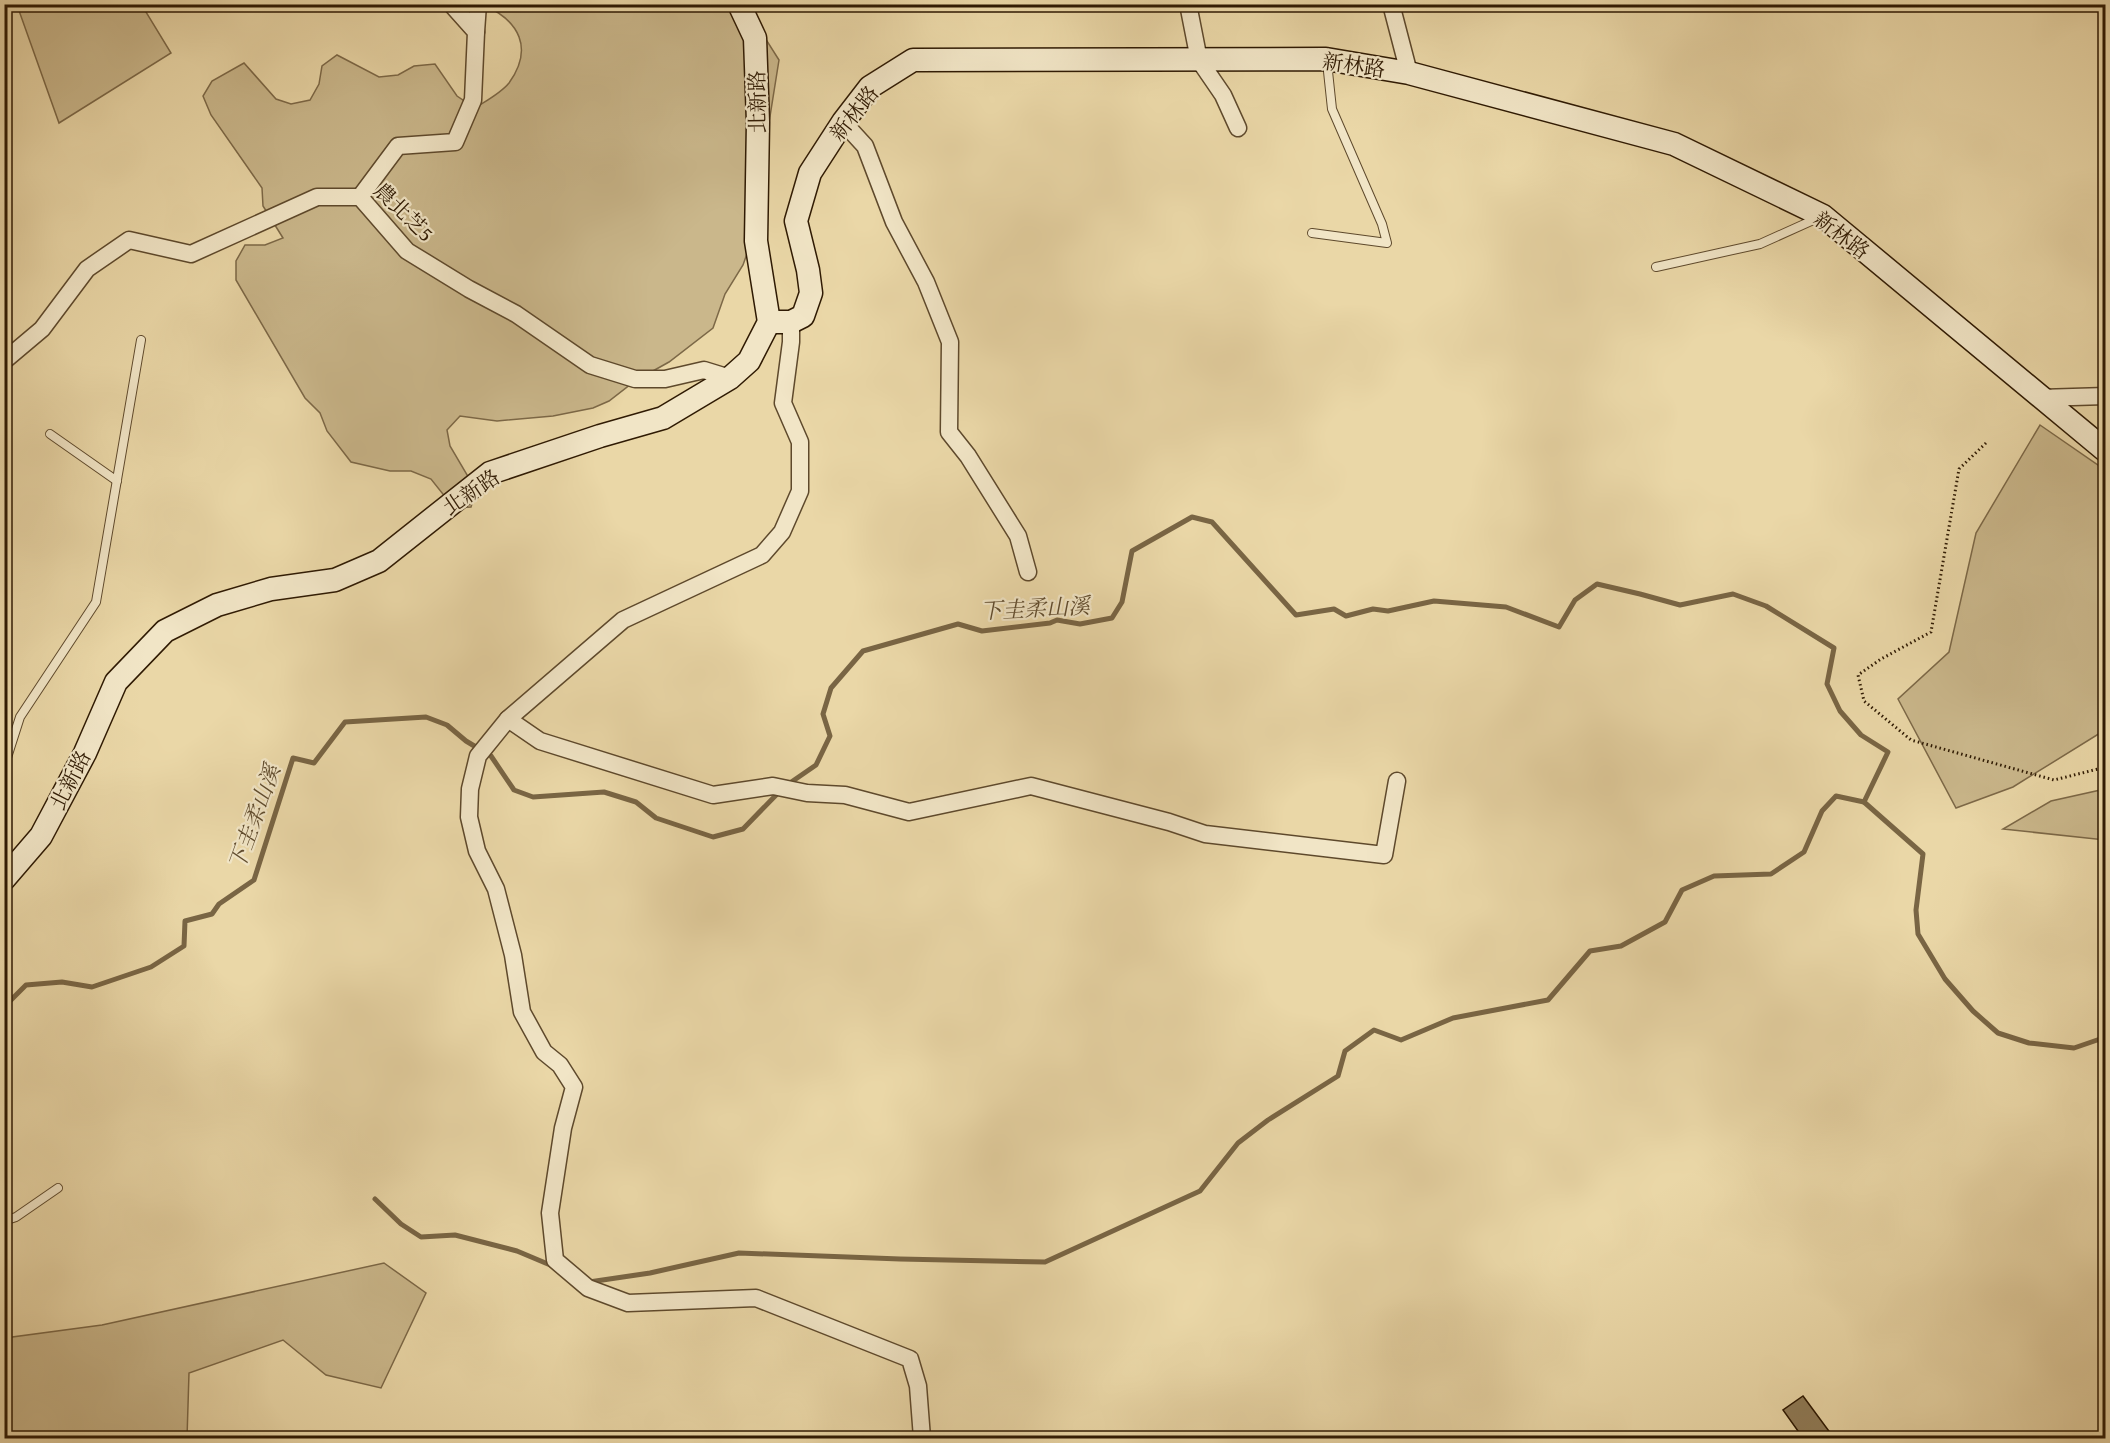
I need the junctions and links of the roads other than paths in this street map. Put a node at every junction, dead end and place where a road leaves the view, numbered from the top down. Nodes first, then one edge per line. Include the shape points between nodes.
1 (451, 4) edge
2 (478, 4) edge
3 (739, 4) edge
4 (1188, 4) edge
5 (1390, 4) edge
6 (476, 32) junction
7 (1326, 59) junction
8 (1199, 60) junction
9 (1410, 73) junction
10 (843, 122) junction
11 (1238, 128) dead end
12 (360, 197) junction
13 (1823, 216) junction
14 (1312, 233) dead end
15 (1656, 267) dead end
16 (780, 322) junction
17 (141, 340) dead end
18 (4, 361) edge
19 (730, 378) junction
20 (2106, 396) edge
21 (2040, 398) junction
22 (50, 434) dead end
23 (2106, 451) edge
24 (117, 481) junction
25 (1029, 572) dead end
26 (508, 719) junction
27 (4, 767) edge
28 (1397, 781) dead end
29 (6, 870) edge
30 (58, 1188) dead end
31 (4, 1221) edge
32 (922, 1438) edge

1 - 6 street
2 - 6 street
3 - 16 street, 北新路 via 756,38 756,241
4 - 8 street
5 - 9 street
6 - 12 street via 473,100 455,141 398,146
7 - 8 street, 新林路
7 - 9 street, 新林路
7 - 14 lane via 1332,110 1383,224 1387,243
8 - 10 street, 新林路 via 913,60 870,87
8 - 11 street via 1223,95
9 - 13 street, 新林路 via 1674,144
10 - 16 street, 新林路 via 810,173 796,221 811,293 803,316
10 - 25 street via 865,146 894,222 926,282 950,342 949,432 1018,536
12 - 18 street, 農北芝5 via 317,197 191,254 129,240 87,269 42,329
12 - 19 street, 農北芝5 via 407,251 516,314 590,365 635,379 665,379 704,370
13 - 15 lane via 1760,244
13 - 21 street, 新林路
16 - 19 street, 北新路
16 - 26 street via 792,342 783,403 800,442 800,491 783,532 762,555 623,620
17 - 24 lane
19 - 29 street, 北新路 via 663,418 490,473 379,561 334,580 271,589 217,605 165,631 116,682 85,753 41,836
20 - 21 street
21 - 23 street, 新林路
22 - 24 lane
24 - 27 lane via 96,602 20,717
26 - 28 street via 540,741 713,795 773,786 845,795 909,812 1031,786 1204,834 1384,855
26 - 32 street via 478,756 470,789 469,817 477,851 496,890 522,1012 544,1052 560,1065 574,1087 550,1213 555,1260 588,1288 628,1303 756,1298 910,1359 918,1386
30 - 31 lane

